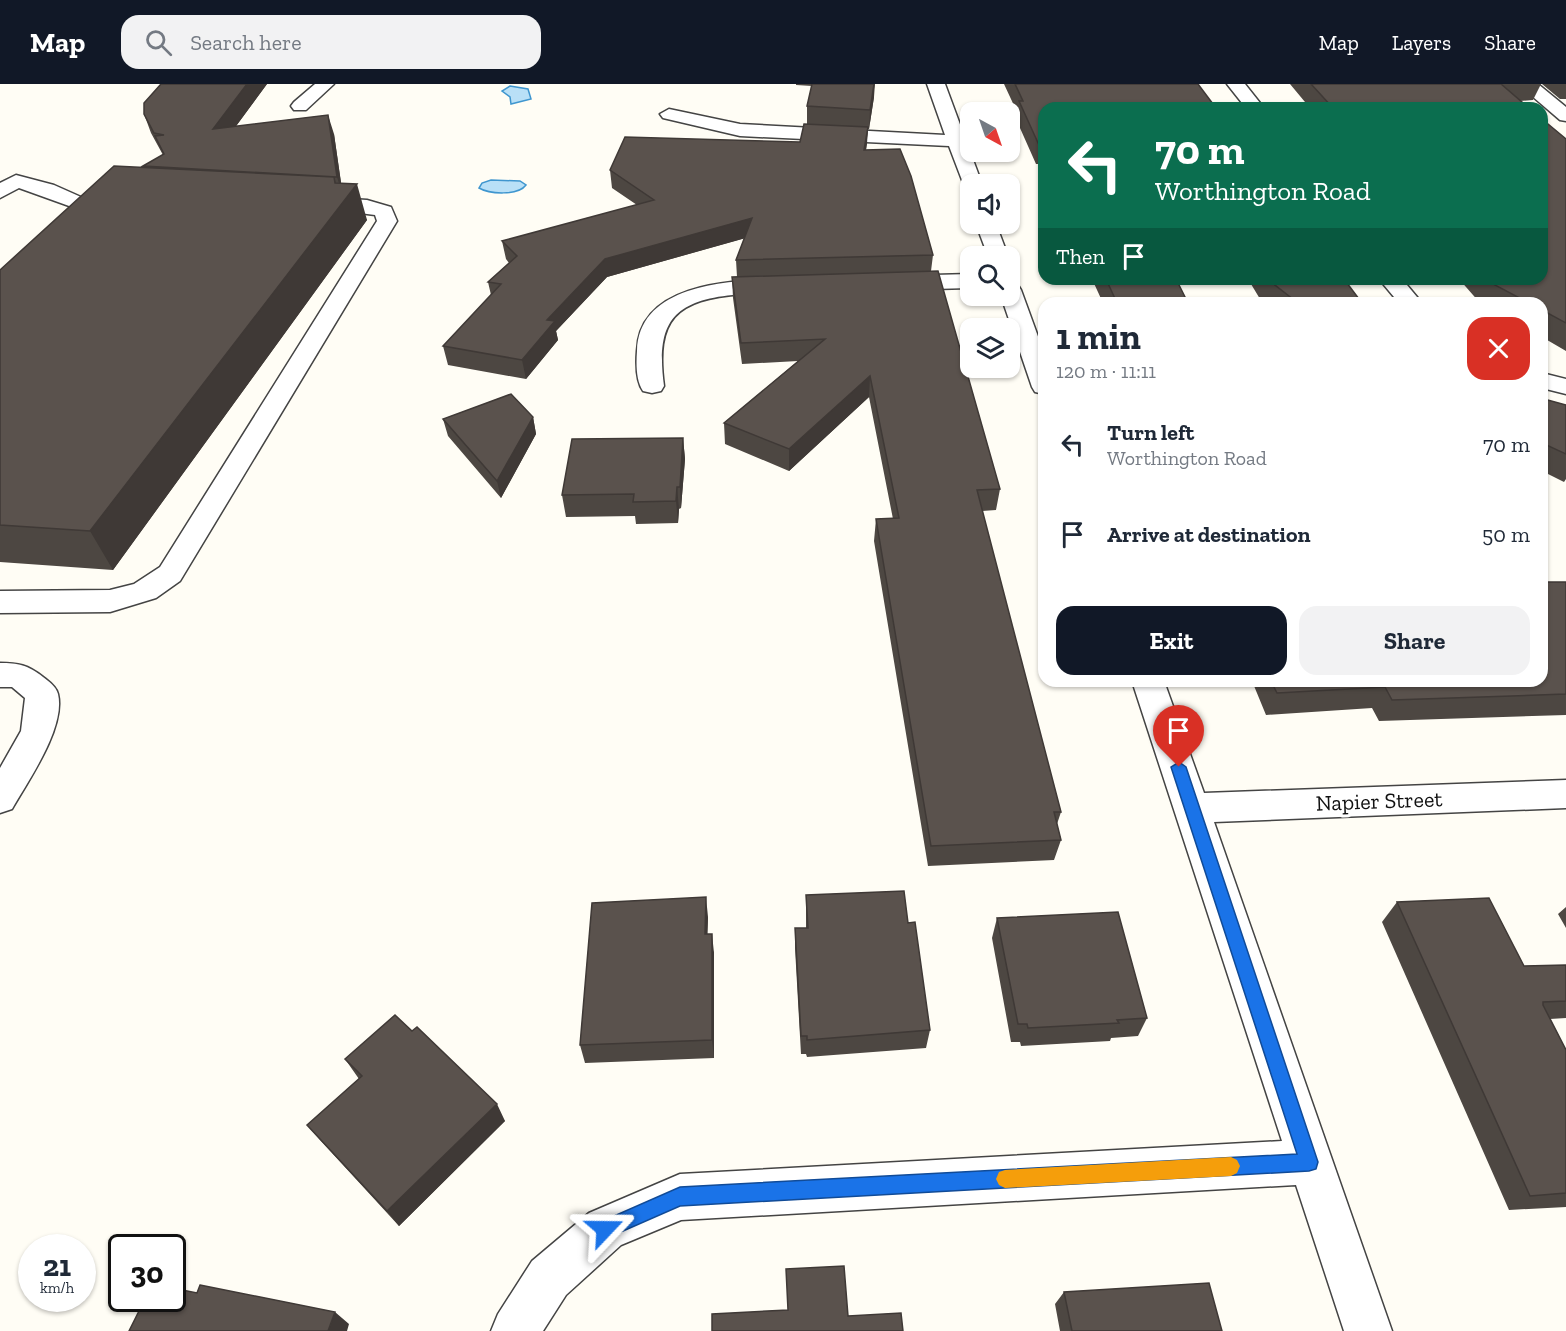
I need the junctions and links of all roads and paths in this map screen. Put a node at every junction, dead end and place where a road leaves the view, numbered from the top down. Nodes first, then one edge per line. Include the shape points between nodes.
1 (325, 84) edge
2 (936, 84) edge
3 (1236, 84) edge
4 (1527, 84) edge
5 (1250, 102) edge
6 (300, 106) dead end
7 (669, 114) dead end
8 (1566, 116) edge
9 (957, 141) junction
10 (969, 174) edge
11 (5, 184) edge
12 (106, 197) edge
13 (297, 202) edge
14 (960, 281) edge
15 (872, 284) edge
16 (802, 285) edge
17 (1395, 285) edge
18 (1406, 297) edge
19 (1016, 306) edge
20 (1038, 370) edge
21 (1548, 382) edge
22 (652, 386) dead end
23 (1566, 387) edge
24 (0, 602) edge
25 (0, 675) edge
26 (1150, 687) edge
27 (1566, 794) edge
28 (0, 799) edge
29 (1193, 808) junction
30 (1309, 1162) junction
31 (515, 1331) edge
32 (1368, 1331) edge

1 - 6 street
2 - 9 street
3 - 5 street
4 - 8 street
7 - 9 street via 740,130
9 - 10 street
11 - 12 street via 47,189 74,212
13 - 24 street via 367,206 384,211 387,220 170,574 145,591 110,601
14 - 15 street
16 - 22 street via 723,289 684,300 658,322 651,336
17 - 18 street
19 - 20 street
21 - 23 street
25 - 28 street via 19,675 42,694 38,732
26 - 29 street
27 - 29 street, Napier Street
29 - 30 street
30 - 31 street via 680,1197 605,1229 549,1278
30 - 32 street

